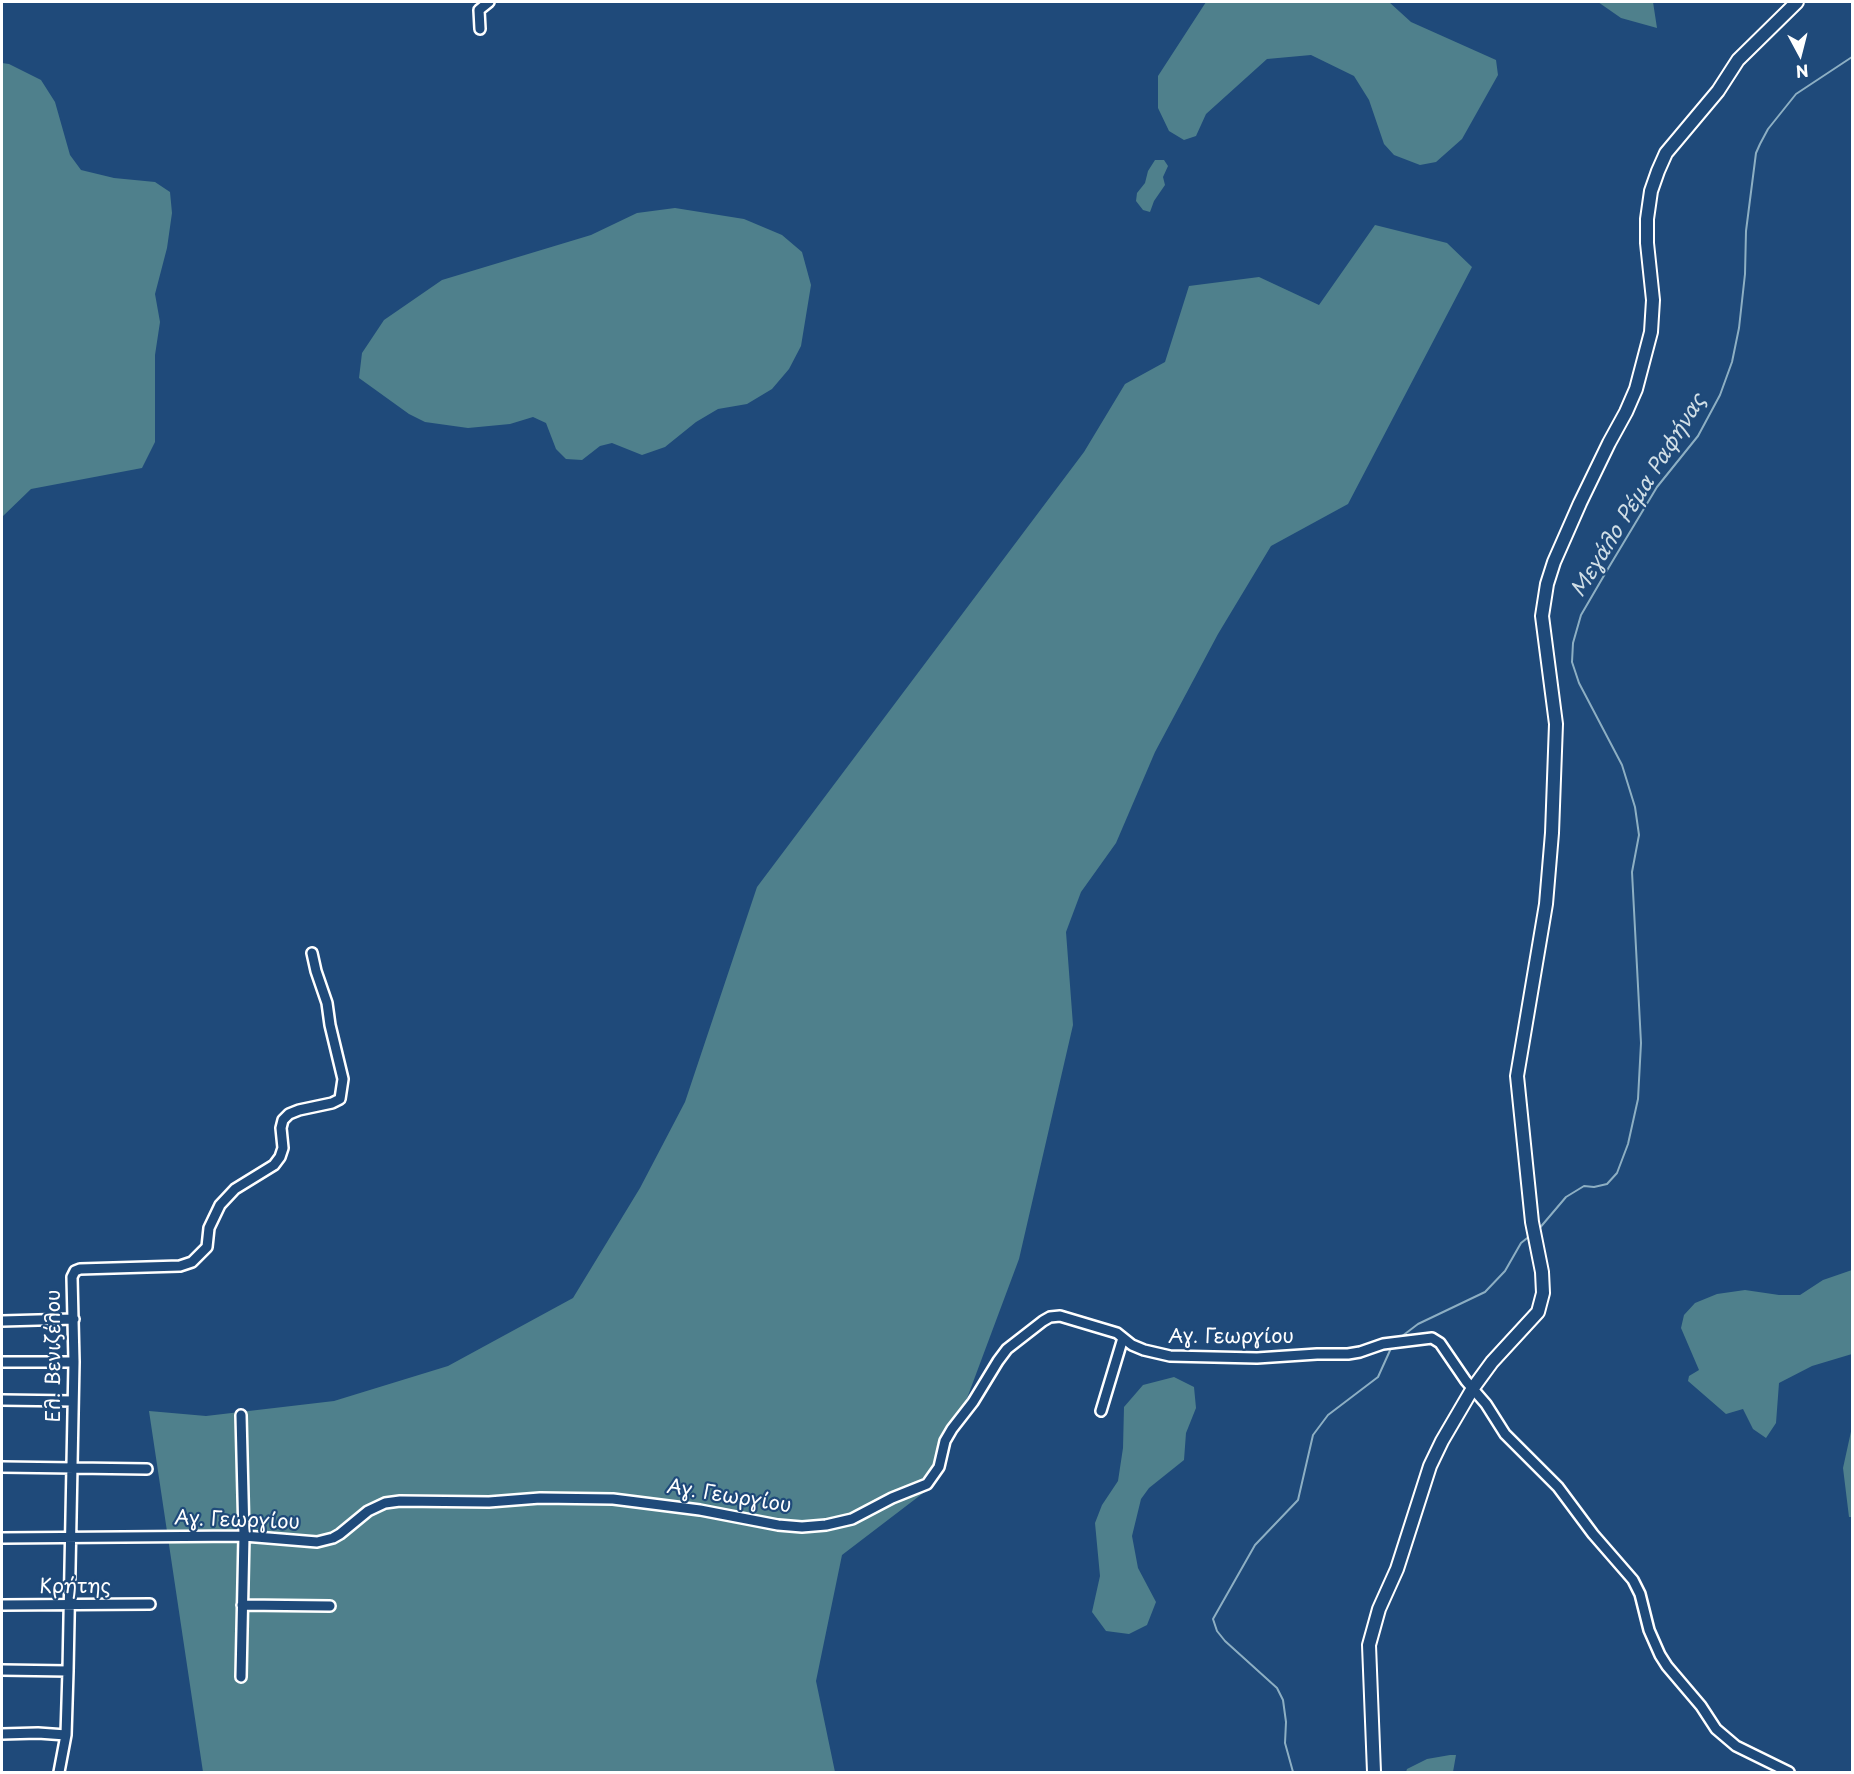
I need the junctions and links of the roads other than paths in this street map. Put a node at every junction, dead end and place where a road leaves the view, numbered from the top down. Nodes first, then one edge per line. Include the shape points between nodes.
1 (489, 2) edge
2 (1797, 2) edge
3 (480, 29) dead end
4 (312, 953) dead end
5 (74, 1319) junction
6 (2, 1321) edge
7 (1123, 1338) junction
8 (2, 1362) edge
9 (74, 1362) junction
10 (1473, 1388) junction
11 (2, 1400) edge
12 (73, 1401) junction
13 (1101, 1411) dead end
14 (242, 1415) dead end
15 (2, 1467) edge
16 (71, 1467) junction
17 (147, 1469) dead end
18 (243, 1536) junction
19 (2, 1538) edge
20 (71, 1538) junction
21 (150, 1604) dead end
22 (2, 1605) edge
23 (69, 1605) junction
24 (242, 1605) junction
25 (330, 1606) dead end
26 (2, 1670) edge
27 (68, 1671) junction
28 (241, 1677) dead end
29 (2, 1734) edge
30 (66, 1735) junction
31 (59, 1773) edge
32 (1374, 1773) edge
33 (1789, 1773) edge

1 - 3 street via 479,10
2 - 10 street via 1738,60 1718,91 1666,153 1658,171 1647,219 1652,332 1636,389 1547,584 1542,616 1556,724 1552,833 1546,904 1517,1076 1532,1222 1542,1272 1542,1303
4 - 5 street, Ελ. Βενιζέλου via 343,1079 340,1099 299,1110 283,1120 284,1148 280,1157 274,1165 235,1189 220,1205 209,1228 207,1247 192,1262 180,1266 75,1271
5 - 6 street
5 - 9 street, Ελ. Βενιζέλου
7 - 10 street, Αγ. Γεωργίου via 1144,1350 1164,1355 1257,1358 1348,1354 1392,1342 1432,1338 1440,1343
7 - 13 street
7 - 18 street, Αγ. Γεωργίου via 1118,1333 1060,1316 1043,1321 998,1361 945,1441 939,1467 927,1484 852,1519 826,1525 778,1525 613,1499 540,1498 385,1503 326,1541
8 - 9 street
9 - 12 street, Ελ. Βενιζέλου
10 - 32 street via 1430,1466 1397,1569 1372,1630 1369,1645
10 - 33 street, Αγ. Γεωργίου via 1505,1434 1558,1487 1633,1580 1660,1655 1716,1729 1736,1746
11 - 12 street
12 - 16 street, Ελ. Βενιζέλου
14 - 18 street
15 - 16 street
16 - 17 street
16 - 20 street, Ελ. Βενιζέλου
18 - 20 street, Αγ. Γεωργίου
18 - 24 street
19 - 20 street, Αγ. Γεωργίου
20 - 23 street, Ελ. Βενιζέλου
21 - 23 street, Κρήτης
22 - 23 street, Κρήτης
23 - 27 street, Ελ. Βενιζέλου
24 - 25 street
24 - 28 street
26 - 27 street
27 - 30 street, Ελ. Βενιζέλου
29 - 30 street
30 - 31 street, Ελ. Βενιζέλου

